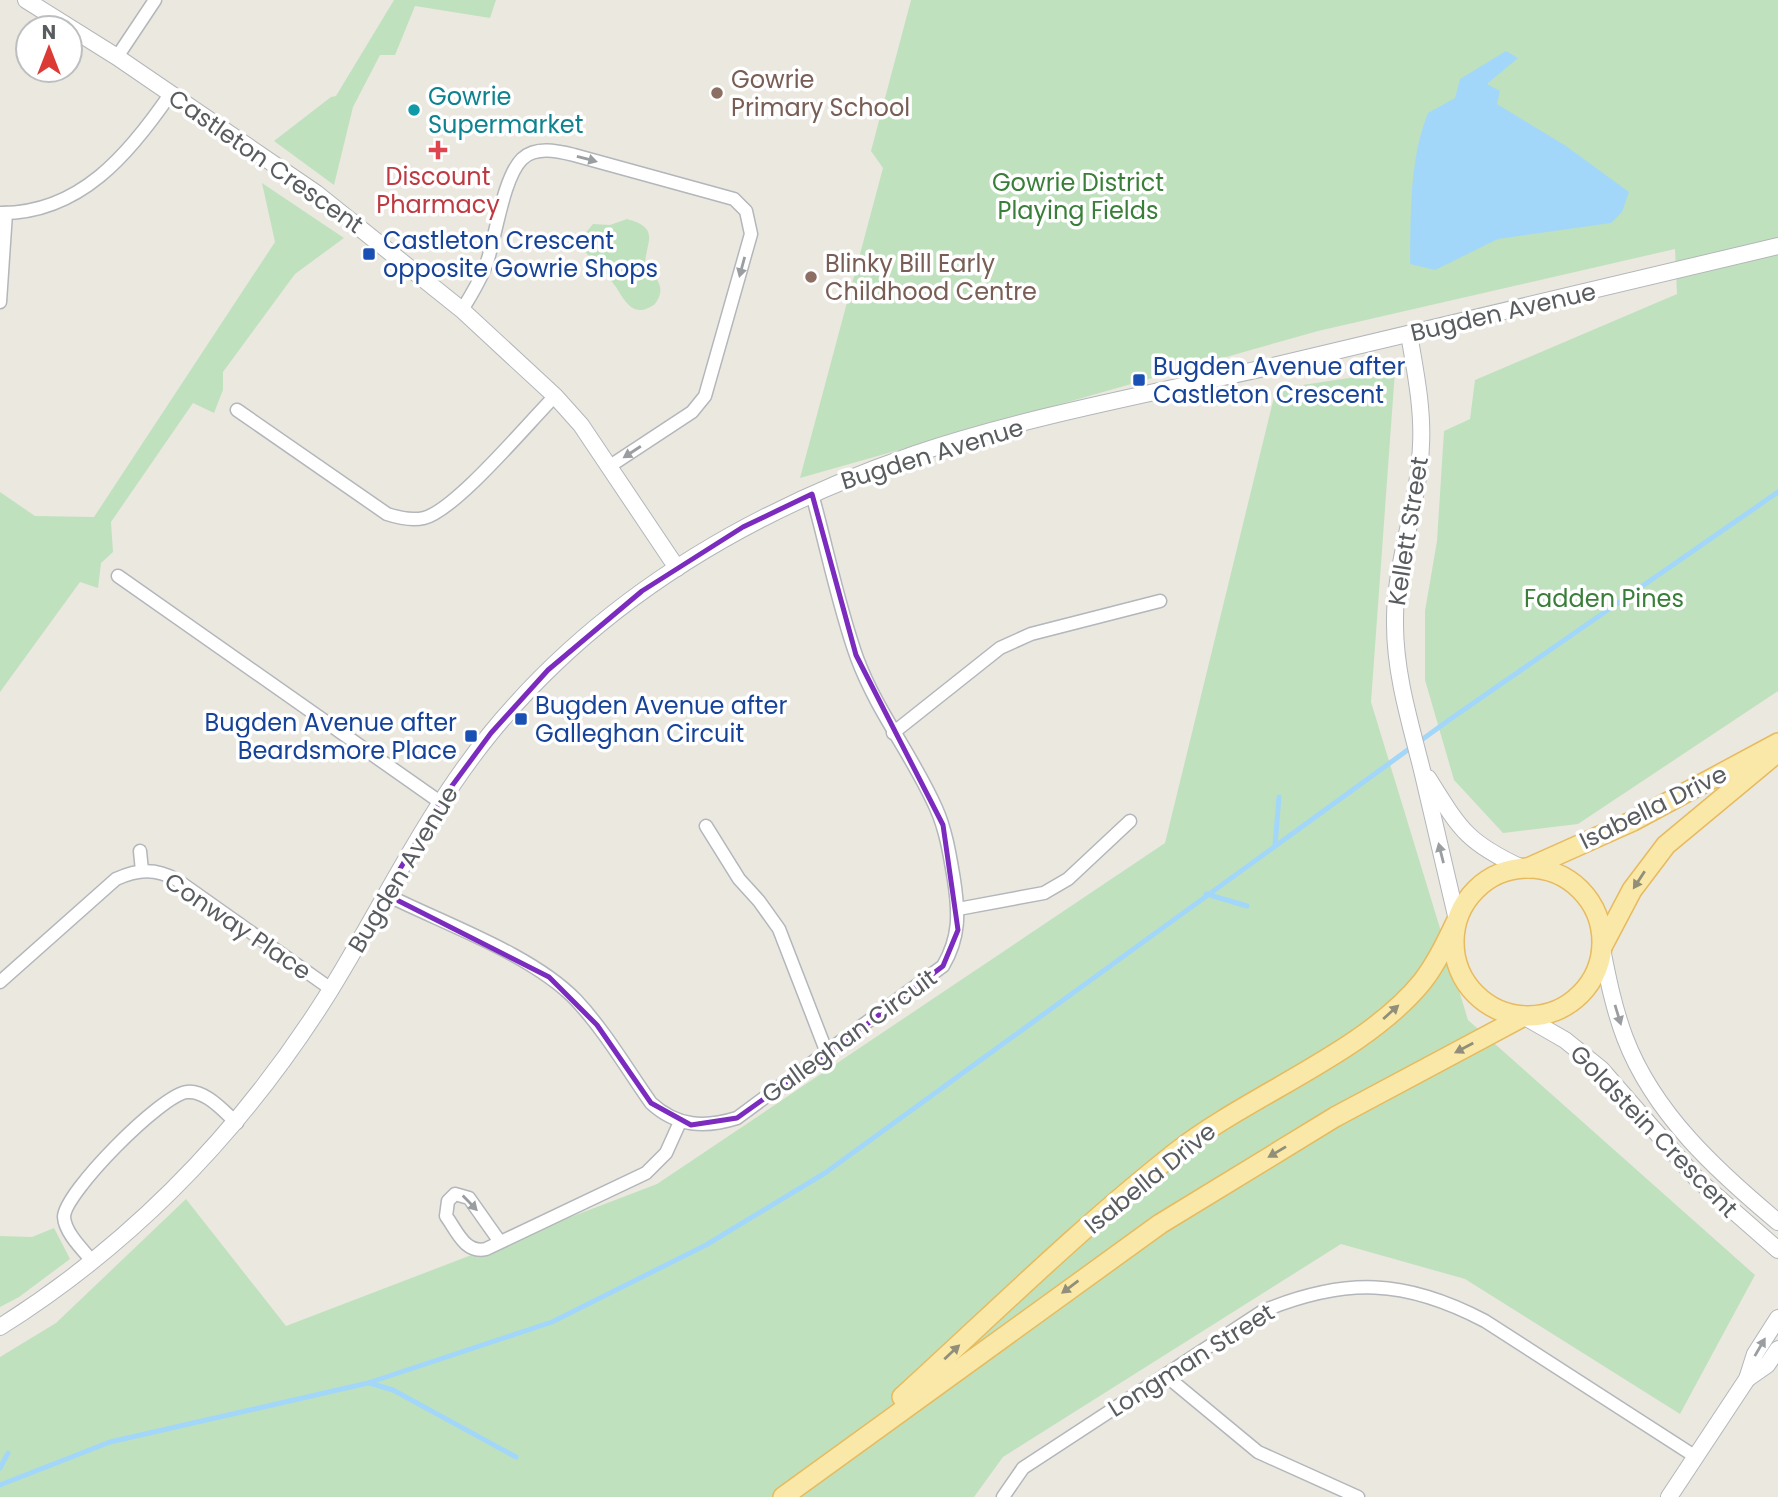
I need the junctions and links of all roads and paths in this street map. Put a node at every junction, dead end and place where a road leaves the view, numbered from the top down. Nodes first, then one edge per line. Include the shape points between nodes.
1 (26, 0) edge
2 (155, 0) edge
3 (117, 57) junction
4 (171, 93) junction
5 (3, 213) edge
6 (1778, 246) edge
7 (0, 302) edge
8 (462, 310) junction
9 (1409, 334) junction
10 (555, 396) junction
11 (237, 410) dead end
12 (610, 466) junction
13 (813, 494) junction
14 (677, 568) junction
15 (118, 576) dead end
16 (1160, 601) dead end
17 (893, 733) junction
18 (1778, 743) edge
19 (1778, 751) edge
20 (1421, 767) junction
21 (440, 802) junction
22 (1130, 821) dead end
23 (706, 826) dead end
24 (140, 851) dead end
25 (1525, 868) junction
26 (142, 871) junction
27 (385, 894) junction
28 (958, 909) junction
29 (1457, 921) junction
30 (1602, 948) junction
31 (0, 982) edge
32 (331, 989) junction
33 (1525, 1016) junction
34 (827, 1053) junction
35 (680, 1122) junction
36 (237, 1123) junction
37 (1778, 1222) edge
38 (500, 1242) junction
39 (1774, 1247) edge
40 (1778, 1261) edge
41 (93, 1262) junction
42 (1778, 1317) edge
43 (0, 1327) edge
44 (1778, 1349) edge
45 (1165, 1375) junction
46 (1747, 1379) junction
47 (848, 1448) junction
48 (1696, 1457) junction
49 (783, 1497) edge
50 (1003, 1497) edge
51 (1359, 1497) edge
52 (1669, 1497) edge

1 - 3 street, Castleton Crescent
2 - 3 street
3 - 4 street, Castleton Crescent
4 - 5 street via 119,161 90,185 41,207
4 - 8 street, Castleton Crescent via 316,193
5 - 7 street
6 - 9 street, Bugden Avenue
8 - 10 street, Castleton Crescent
8 -> 12 street via 486,265 511,176 522,159 543,150 734,199 746,211 751,234 705,396 692,412
9 - 13 street, Bugden Avenue via 955,442
9 - 20 street, Kellett Street via 1421,444 1399,568 1395,624 1399,670
10 - 11 street via 450,503 424,518 405,519 387,514
10 - 12 street, Castleton Crescent
12 - 14 street, Castleton Crescent
13 - 14 street, Bugden Avenue via 743,527
13 - 17 street, Galleghan Circuit via 856,655
14 - 21 street, Bugden Avenue via 610,615 548,670 491,733
15 - 21 street
16 - 17 street via 1031,634 1000,648
17 - 28 street, Galleghan Circuit via 937,808
18 - 25 main road, Isabella Drive via 1633,821
19 -> 30 main road, Isabella Drive via 1666,845 1632,890
20 - 25 street, Kellett Street via 1467,837
29 -> 20 street, Kellett Street
21 - 27 street, Bugden Avenue
22 - 28 street via 1068,879 1044,893
23 - 34 street via 739,879 779,929
24 - 26 street, Conway Place
25 - 29 main road via 1500,873 1477,888
25 - 30 main road via 1554,873 1577,887 1594,908
26 - 31 street, Conway Place via 116,878
26 - 32 street, Conway Place via 177,880
27 - 32 street, Bugden Avenue
27 - 35 street via 550,977 597,1026 652,1103
28 - 34 street, Galleghan Circuit via 953,949 943,966
29 - 33 main road via 1454,949 1468,986 1499,1011
47 -> 29 main road, Isabella Drive via 1056,1255 1176,1152 1247,1103 1371,1029 1420,983
30 - 33 main road via 1594,976 1577,998 1553,1012
30 -> 37 street, Goldstein Crescent via 1624,1036 1655,1096 1691,1141
32 - 36 street, Bugden Avenue
33 - 39 street, Goldstein Crescent via 1601,1069 1697,1179
33 -> 47 main road, Isabella Drive via 1335,1117 1160,1224
34 - 35 street, Galleghan Circuit via 737,1118 714,1125
35 - 38 street via 666,1153 646,1173
36 - 41 street, Bugden Avenue via 168,1197
36 - 41 street via 208,1099 187,1092 172,1097 134,1129 65,1211 69,1231
38 -> 38 street via 477,1251 468,1248 446,1216 448,1201 455,1194 469,1198
39 - 40 street
41 - 43 street, Bugden Avenue
46 -> 42 street via 1755,1354
44 - 46 street via 1767,1365
45 - 48 street, Longman Street via 1263,1311 1299,1296 1337,1287 1413,1291 1450,1302 1485,1321
45 - 50 street, Longman Street via 1023,1468
45 - 51 street via 1258,1452
46 - 48 street
47 - 49 main road, Isabella Drive
48 - 52 street

